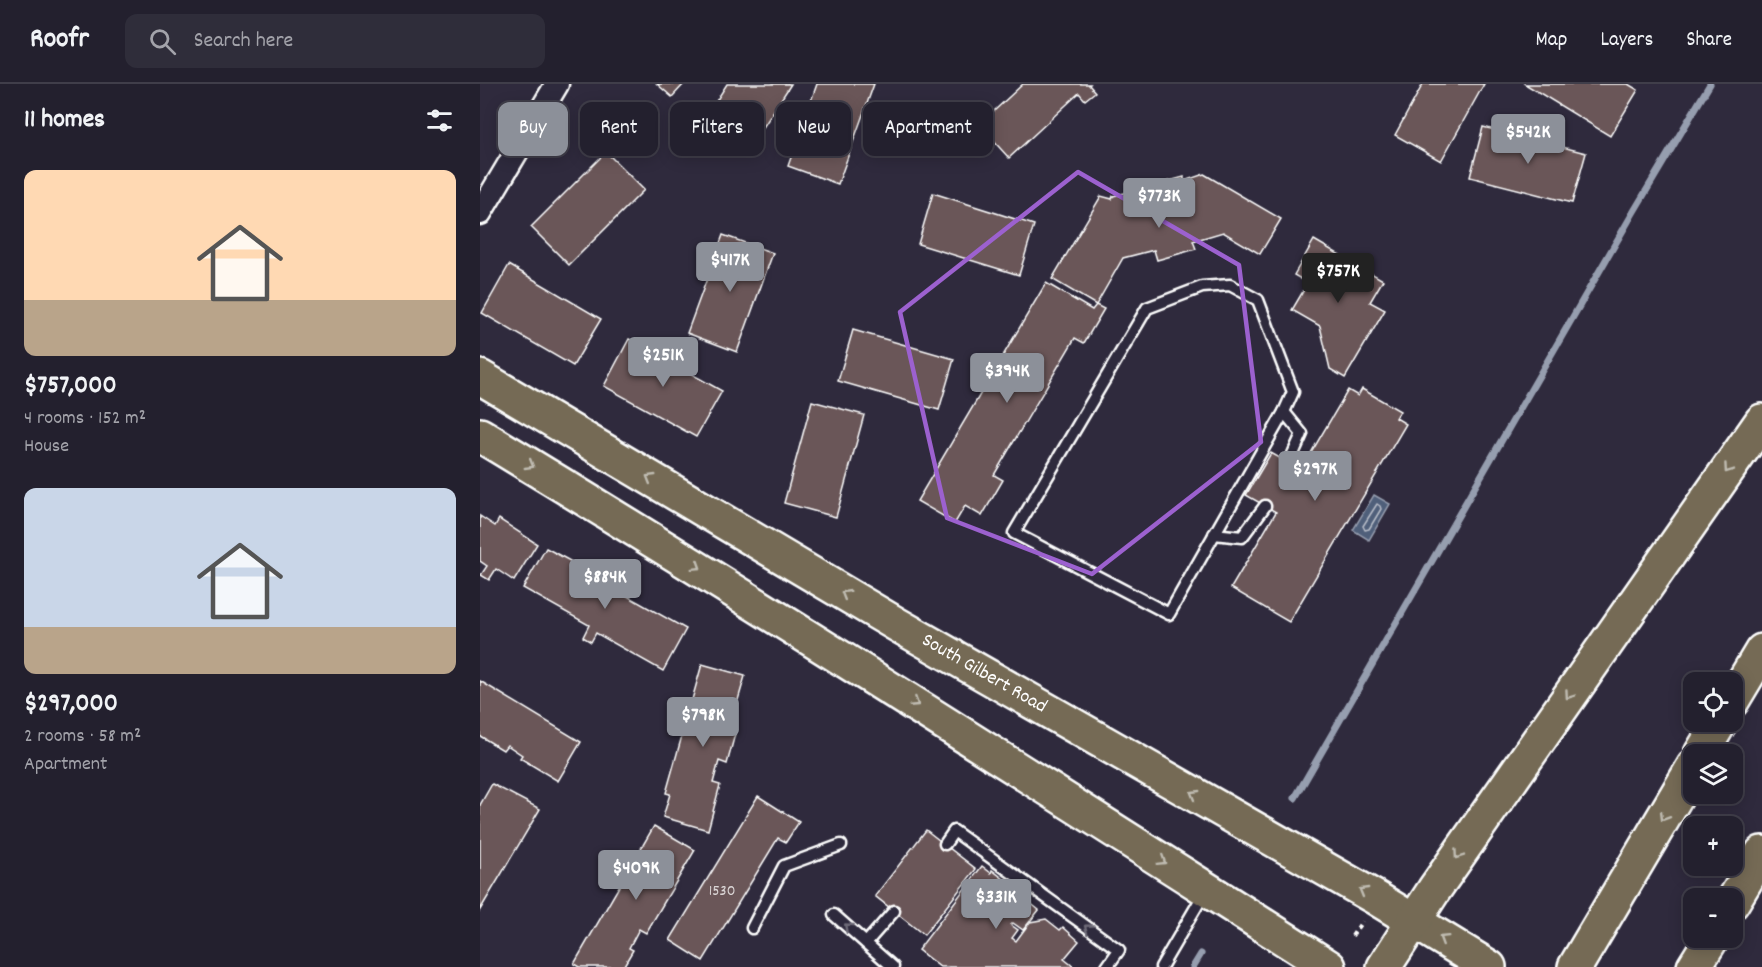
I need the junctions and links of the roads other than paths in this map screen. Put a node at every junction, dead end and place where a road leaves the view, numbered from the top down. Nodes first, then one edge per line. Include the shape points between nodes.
1 (557, 84) edge
2 (480, 213) edge
3 (480, 377) edge
4 (1284, 412) junction
5 (1762, 421) edge
6 (480, 435) edge
7 (1289, 463) dead end
8 (1265, 506) dead end
9 (1214, 534) junction
10 (1762, 651) edge
11 (1743, 683) edge
12 (1683, 785) edge
13 (945, 844) dead end
14 (841, 845) dead end
15 (1762, 853) edge
16 (1741, 888) edge
17 (1207, 889) junction
18 (894, 911) dead end
19 (834, 915) dead end
20 (1413, 921) junction
21 (752, 928) dead end
22 (866, 943) junction
23 (1706, 948) edge
24 (1480, 962) edge
25 (894, 967) edge
26 (1107, 967) edge
27 (1161, 967) edge
28 (1329, 967) edge
29 (1384, 967) edge
30 (1575, 967) edge
31 (1694, 967) edge

1 - 2 street
20 -> 3 main road, South Gilbert Road via 904,629
4 - 7 lane via 1302,434
4 - 9 lane
4 - 9 lane via 1293,392 1258,300 1230,285 1202,287 1148,308 1014,533 1169,614
5 -> 20 main road
6 -> 17 main road via 730,587
8 - 9 lane via 1242,537
10 - 11 main road
12 -> 30 main road
26 -> 13 lane via 1119,950 954,831
14 - 21 lane via 784,866
15 - 16 main road
17 - 27 lane
17 - 28 main road
18 - 22 lane
22 -> 19 lane
24 -> 20 main road, South Gilbert Road
20 - 29 main road
22 - 25 lane
23 - 31 main road

